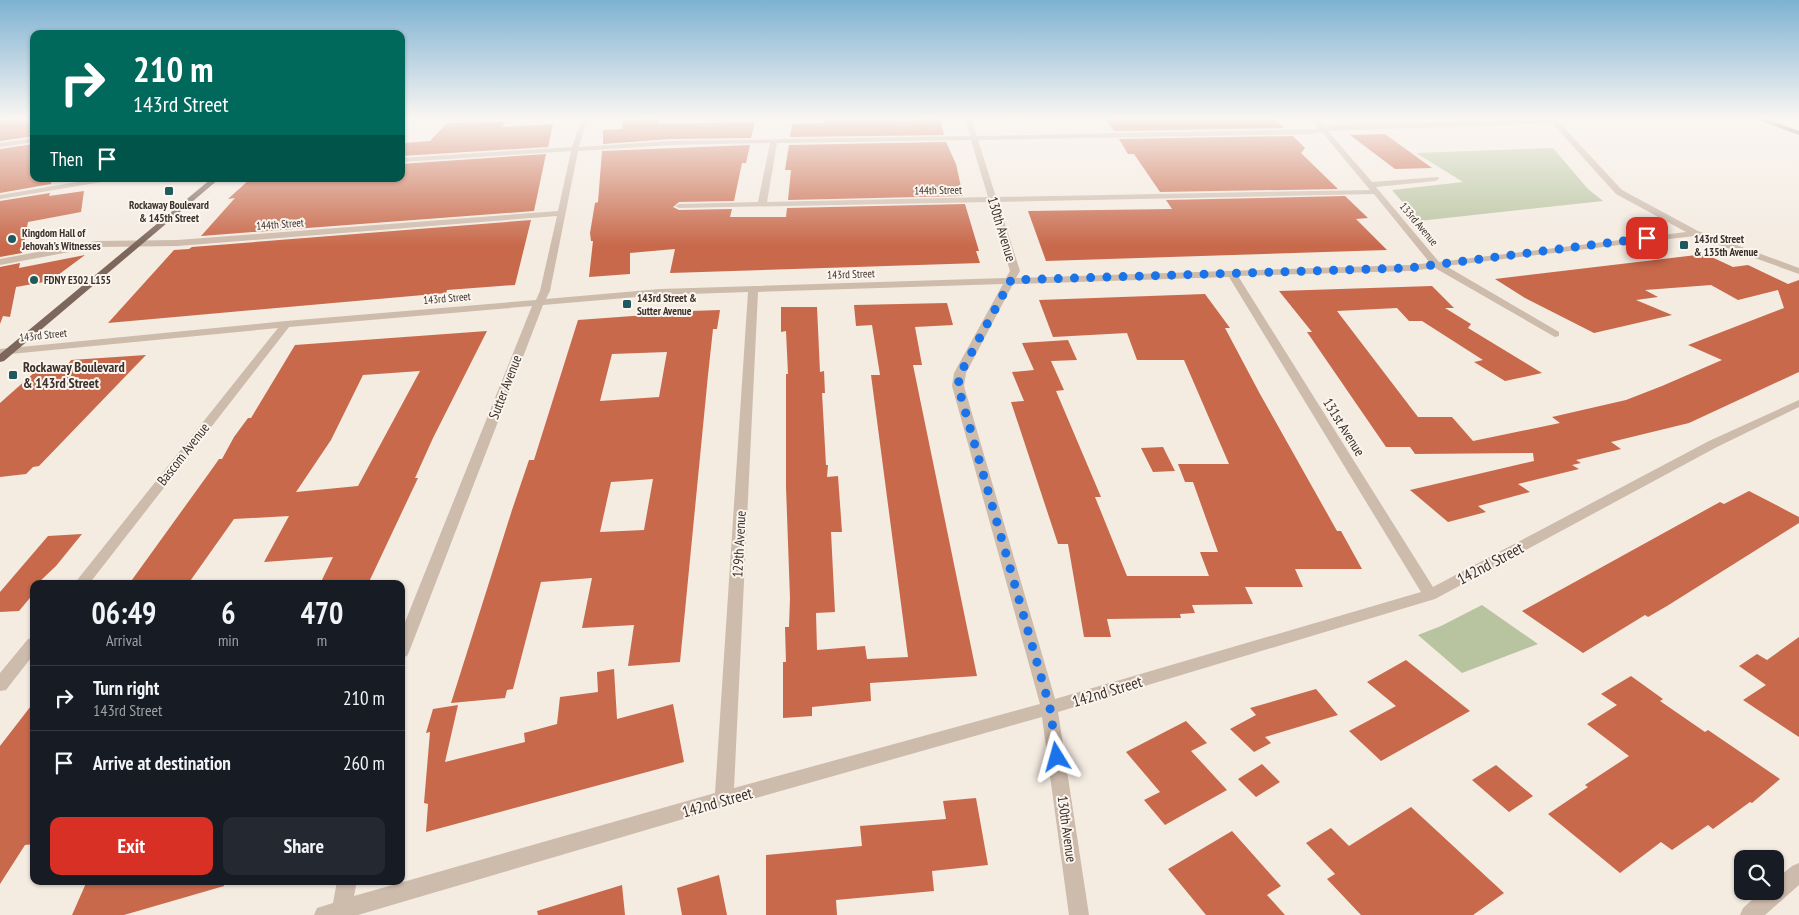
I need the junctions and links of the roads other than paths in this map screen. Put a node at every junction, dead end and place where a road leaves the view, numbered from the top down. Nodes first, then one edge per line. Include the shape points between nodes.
1 (573, 161) edge
2 (770, 161) edge
3 (981, 161) edge
4 (1350, 161) edge
5 (1590, 161) edge
6 (1436, 179) dead end
7 (90, 182) edge
8 (211, 182) edge
9 (1370, 185) junction
10 (1376, 192) junction
11 (0, 197) edge
12 (994, 200) junction
13 (762, 204) junction
14 (679, 206) dead end
15 (563, 213) junction
16 (1695, 233) junction
17 (139, 242) junction
18 (0, 262) edge
19 (1436, 264) junction
20 (1799, 271) edge
21 (1232, 274) junction
22 (1011, 280) junction
23 (754, 289) junction
24 (539, 302) junction
25 (286, 324) junction
26 (1554, 334) dead end
27 (3, 354) edge
28 (1799, 403) edge
29 (83, 580) edge
30 (1430, 595) junction
31 (405, 642) edge
32 (30, 648) edge
33 (0, 686) edge
34 (1050, 708) junction
35 (724, 799) junction
36 (1799, 872) edge
37 (346, 885) edge
38 (336, 913) edge
39 (1079, 915) edge
40 (1750, 915) edge

1 - 15 street, Sutter Avenue
2 - 13 street
3 - 12 street, 130th Avenue
4 - 9 street, 133rd Avenue
5 - 16 street via 1619,192
6 - 9 street
7 - 11 street
8 - 17 main road
9 - 10 street, 133rd Avenue
10 - 12 street, 144th Street
10 - 19 street, 133rd Avenue
12 - 13 street, 144th Street
12 - 22 street, 130th Avenue via 1015,270
13 - 14 street, 144th Street
15 - 17 street, 144th Street via 177,243
15 - 24 street, Sutter Avenue via 545,291
16 - 19 street, 143rd Street
16 - 20 street
17 - 18 street, 144th Street via 96,244
17 - 27 main road
19 - 21 street, 143rd Street via 1409,268
19 - 26 street, 133rd Avenue
21 - 22 street, 143rd Street
21 - 30 street, 131st Avenue
22 - 23 street, 143rd Street
22 - 34 street, 130th Avenue via 960,374 958,386
23 - 24 street, 143rd Street via 660,292
23 - 35 street, 129th Avenue
24 - 25 street, 143rd Street
24 - 31 street, Sutter Avenue
25 - 27 street, 143rd Street
25 - 29 street, Bascom Avenue
28 - 30 street, 142nd Street via 1713,444
30 - 34 street, 142nd Street
32 - 33 street
34 - 35 street, 142nd Street
34 - 39 street, 130th Avenue
35 - 38 street, 142nd Street
36 - 40 street
37 - 38 street

